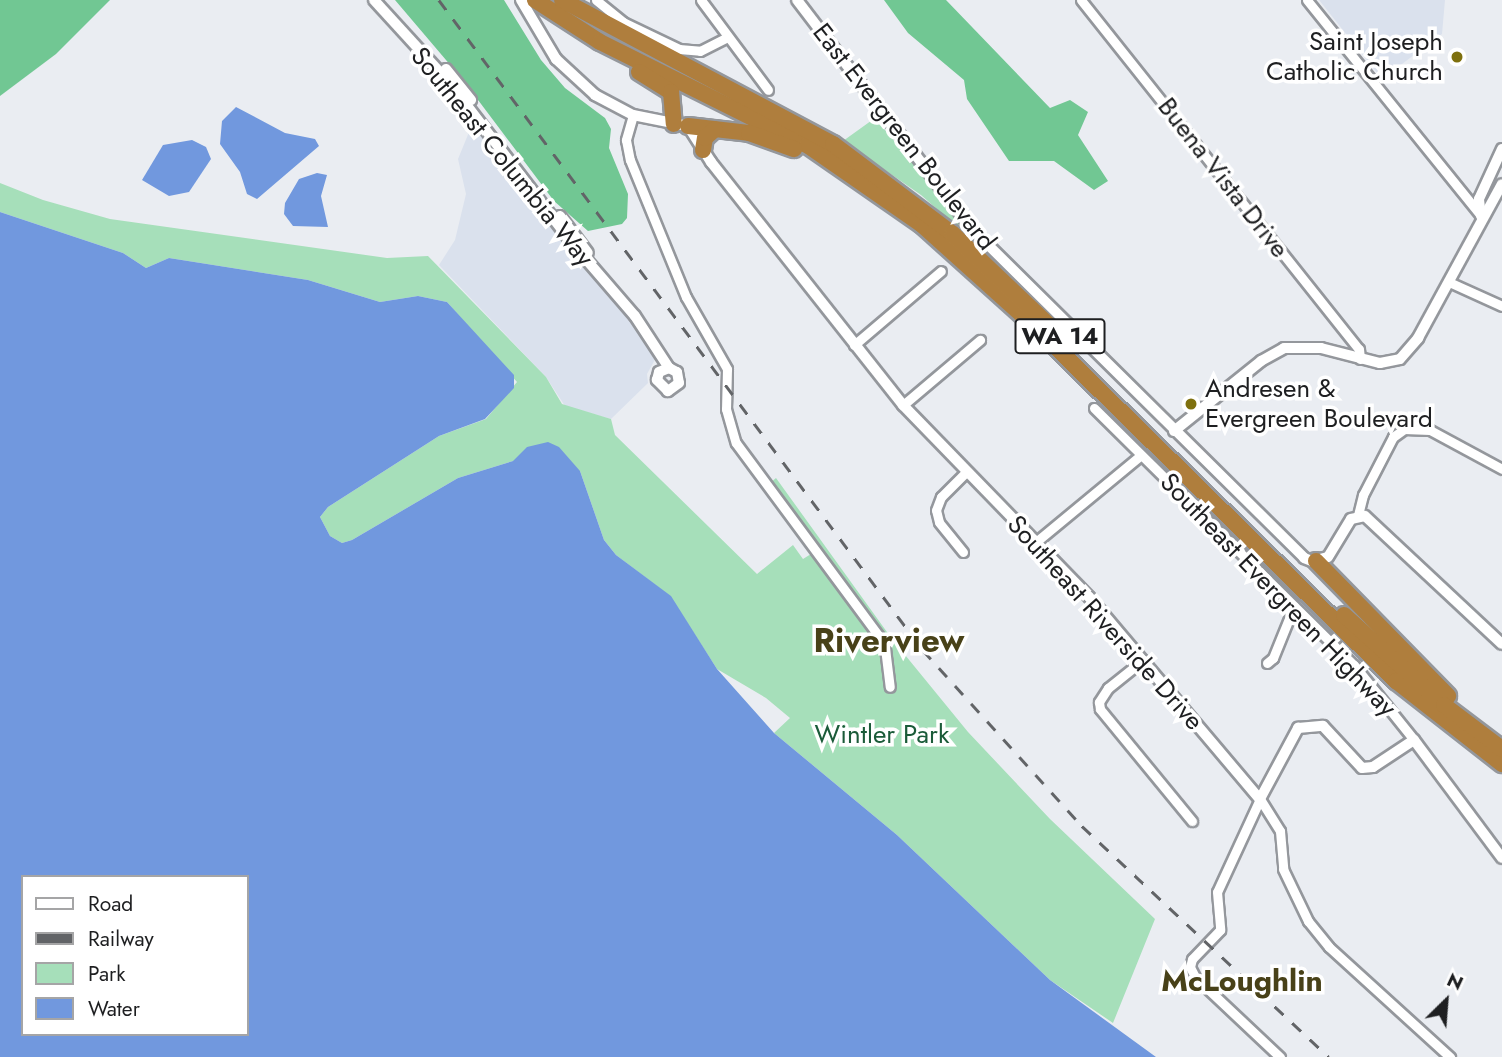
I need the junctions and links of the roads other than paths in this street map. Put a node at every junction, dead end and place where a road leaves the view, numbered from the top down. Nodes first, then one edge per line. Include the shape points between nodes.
1 (374, 0) edge
2 (383, 0) edge
3 (521, 0) edge
4 (535, 0) edge
5 (562, 0) edge
6 (596, 0) edge
7 (701, 0) edge
8 (797, 0) edge
9 (1081, 0) edge
10 (1307, 0) edge
11 (565, 21) junction
12 (728, 37) junction
13 (768, 90) dead end
14 (633, 115) junction
15 (681, 125) junction
16 (715, 129) junction
17 (1502, 149) edge
18 (703, 150) junction
19 (1502, 184) edge
20 (888, 199) junction
21 (1481, 216) junction
22 (941, 271) dead end
23 (604, 279) junction
24 (1449, 282) junction
25 (1502, 306) edge
26 (980, 340) dead end
27 (854, 345) junction
28 (1360, 359) junction
29 (669, 368) dead end
30 (903, 405) junction
31 (1094, 408) dead end
32 (1174, 431) junction
33 (1141, 455) junction
34 (1502, 469) edge
35 (965, 473) junction
36 (1358, 515) junction
37 (1037, 541) junction
38 (963, 552) dead end
39 (1316, 561) junction
40 (1294, 606) junction
41 (1502, 644) edge
42 (1143, 660) junction
43 (1266, 663) dead end
44 (890, 687) dead end
45 (1414, 740) junction
46 (1502, 749) edge
47 (1502, 764) edge
48 (1259, 799) junction
49 (1192, 821) dead end
50 (1502, 858) edge
51 (1280, 1057) edge
52 (1450, 1057) edge

1 - 23 street, Southeast Columbia Way via 449,82
2 - 23 street, Southeast Columbia Way via 457,81
3 - 14 street via 556,59 581,85
4 - 11 highway, WA 14
5 - 46 highway, WA 14 via 633,41 771,107 914,201 992,268 1357,628
6 - 12 street via 623,22 679,49 700,51
7 - 12 street
8 - 32 street, East Evergreen Boulevard via 973,230
9 - 28 street, Buena Vista Drive via 1359,349
10 - 21 street
11 - 15 highway via 671,92
11 - 20 highway, WA 14 via 778,129
12 - 13 street
14 - 15 street
14 - 44 street via 626,140 630,160 686,297 727,369 726,409 736,443 878,635 885,648
15 - 16 highway
15 - 18 street, Southeast Riverside Drive
16 - 18 highway via 705,138
16 - 20 highway via 770,138
17 - 21 street via 1479,199
18 - 27 street, Southeast Riverside Drive
19 - 21 street via 1492,207
20 - 47 highway, WA 14 via 1032,324 1396,681
21 - 24 street
22 - 27 street
23 - 29 street, Southeast Columbia Way
24 - 25 street
24 - 28 street via 1418,338 1400,359 1380,363
26 - 30 street
27 - 30 street, Southeast Riverside Drive
28 - 32 street via 1321,348 1284,348
30 - 35 street, Southeast Riverside Drive
31 - 33 street, Southeast Evergreen Highway
32 - 39 street, East Evergreen Boulevard via 1304,558
33 - 37 street
33 - 40 street, Southeast Evergreen Highway
34 - 36 street via 1430,430 1404,429 1393,437 1363,495
35 - 37 street, Southeast Riverside Drive
35 - 38 street via 941,497 936,510 939,522
36 - 39 street via 1331,555
36 - 41 street via 1371,519
37 - 42 street, Southeast Riverside Drive
39 - 46 highway
40 - 43 street via 1273,658
40 - 45 street, Southeast Evergreen Highway via 1354,665
42 - 48 street, Southeast Riverside Drive
42 - 49 street via 1108,688 1100,709
45 - 48 street via 1373,767 1362,768 1324,726 1298,728
45 - 50 street, Southeast Evergreen Highway
48 - 51 street via 1217,892 1220,930 1192,959 1191,973
48 - 52 street, Southeast Riverside Drive via 1280,831 1283,869 1308,920 1329,947

